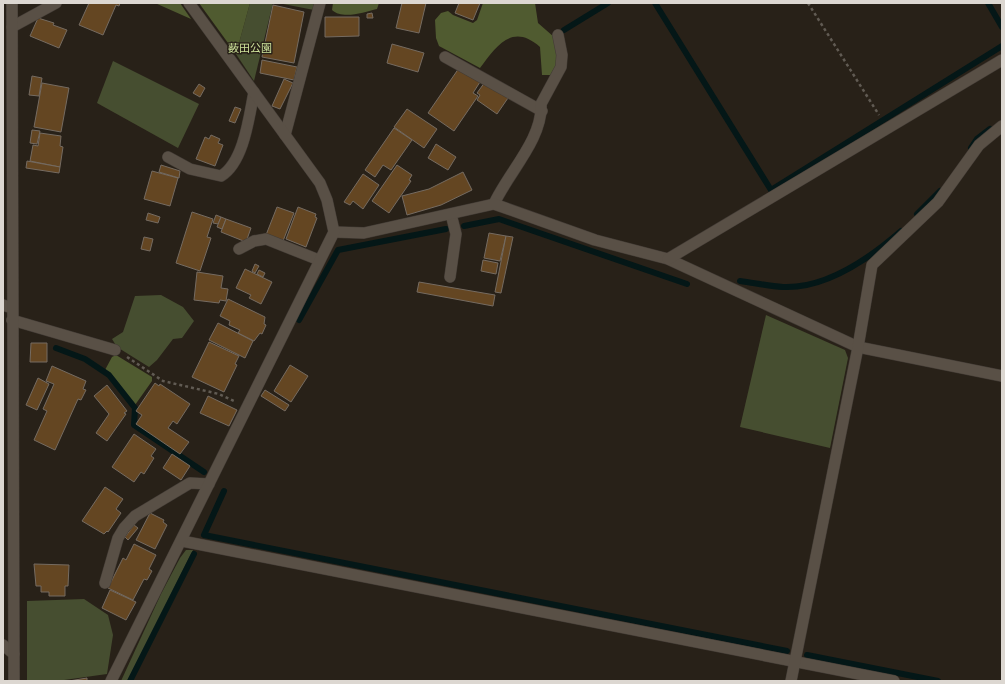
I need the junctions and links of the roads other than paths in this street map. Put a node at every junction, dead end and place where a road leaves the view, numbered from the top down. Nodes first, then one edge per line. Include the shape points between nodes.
1 (12, 3) edge
2 (56, 3) edge
3 (189, 3) edge
4 (320, 3) edge
5 (12, 27) junction
6 (558, 35) dead end
7 (445, 57) dead end
8 (1002, 60) edge
9 (254, 92) junction
10 (542, 111) junction
11 (1002, 126) edge
12 (285, 135) junction
13 (168, 157) dead end
14 (494, 204) junction
15 (451, 214) junction
16 (334, 232) junction
17 (239, 249) dead end
18 (668, 259) junction
19 (319, 260) junction
20 (450, 276) dead end
21 (8, 307) edge
22 (12, 320) junction
23 (858, 347) junction
24 (115, 350) road end
25 (1002, 376) edge
26 (209, 484) junction
27 (182, 541) junction
28 (104, 583) dead end
29 (3, 645) edge
30 (14, 654) junction
31 (795, 661) junction
32 (14, 681) edge
33 (111, 681) edge
34 (791, 681) edge
35 (894, 681) edge

1 - 5 street
2 - 5 street
3 - 9 street
4 - 12 street
5 - 21 street
6 - 10 street via 562,55 561,66 541,104
7 - 10 street
8 - 18 street
9 - 12 street
9 - 13 street via 243,144 229,172 221,176 190,169
10 - 14 street via 532,141 500,190
11 - 23 street via 979,145 938,202 872,265
12 - 16 street via 320,183
14 - 15 street
14 - 18 street via 595,240
15 - 16 street via 364,233
15 - 20 street via 456,234
16 - 19 street
17 - 19 street via 254,241 266,239
18 - 23 street
19 - 26 street
21 - 22 street
22 - 24 street
22 - 30 street
23 - 25 street
23 - 31 street
26 - 27 street
26 - 28 street via 190,483 135,516 118,538
27 - 31 street
27 - 33 street
29 - 30 street
30 - 32 street
31 - 34 street
31 - 35 street

